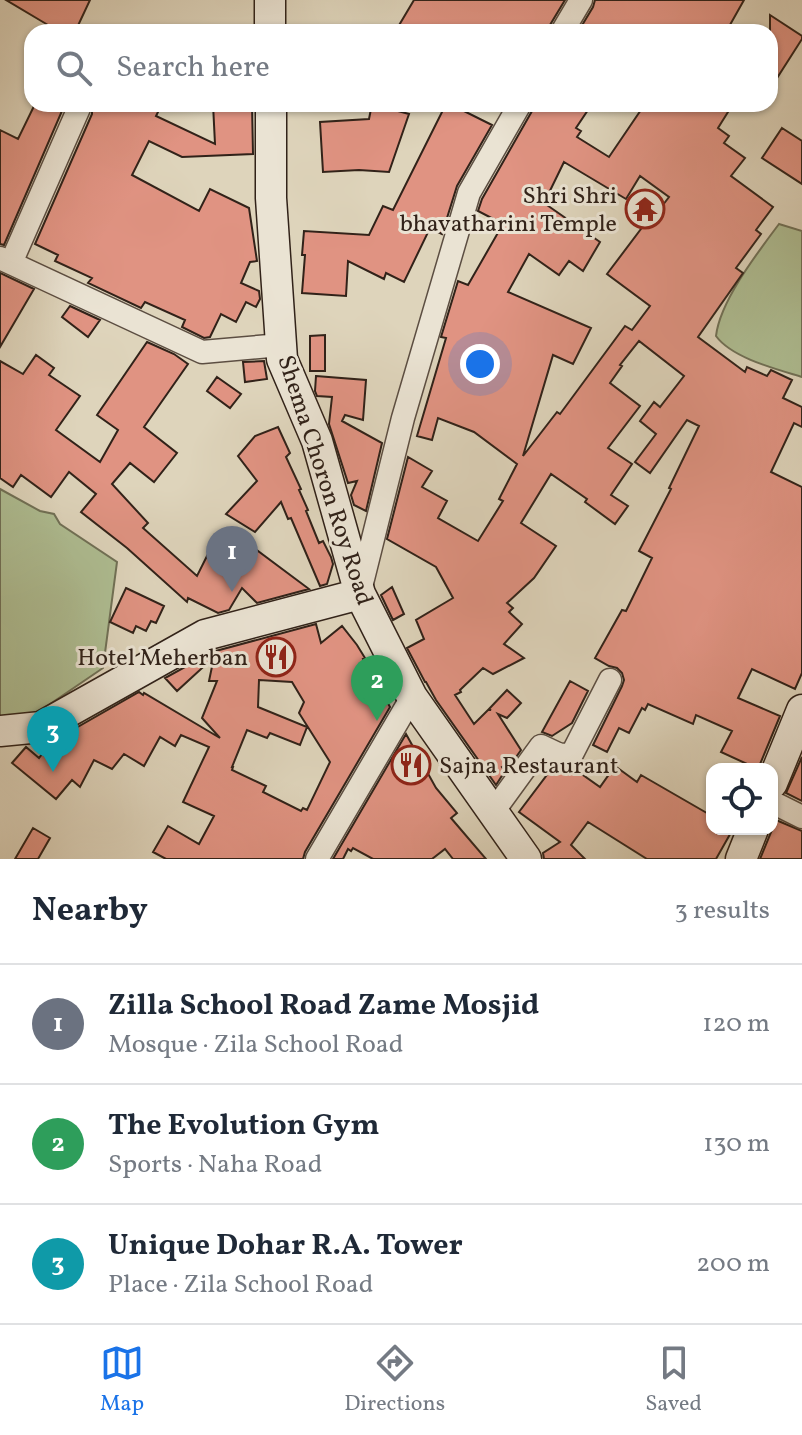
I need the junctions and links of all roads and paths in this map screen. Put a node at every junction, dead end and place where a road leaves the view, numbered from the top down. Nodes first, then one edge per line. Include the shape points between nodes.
1 (270, 0) edge
2 (581, 0) edge
3 (270, 24) edge
4 (567, 24) edge
5 (77, 112) edge
6 (271, 112) edge
7 (515, 112) edge
8 (6, 260) edge
9 (281, 345) junction
10 (360, 594) junction
11 (610, 680) dead end
12 (412, 697) junction
13 (802, 710) edge
14 (0, 731) edge
15 (778, 768) edge
16 (778, 805) edge
17 (493, 812) junction
18 (802, 817) edge
19 (751, 835) edge
20 (317, 859) edge
21 (526, 859) edge
22 (741, 859) edge

1 - 3 main road
2 - 4 street
5 - 8 street
6 - 9 main road, Shema Choron Roy Road
7 - 10 street via 469,193 403,418
8 - 9 street via 202,352
9 - 10 main road, Shema Choron Roy Road via 317,441
10 - 12 main road, Shema Choron Roy Road
10 - 14 main road via 205,635 41,727
11 - 17 street via 572,754 541,746
12 - 17 main road, Shema Choron Roy Road
12 - 20 street
13 - 15 main road
16 - 18 street
17 - 21 main road, Shema Choron Roy Road
19 - 22 main road

